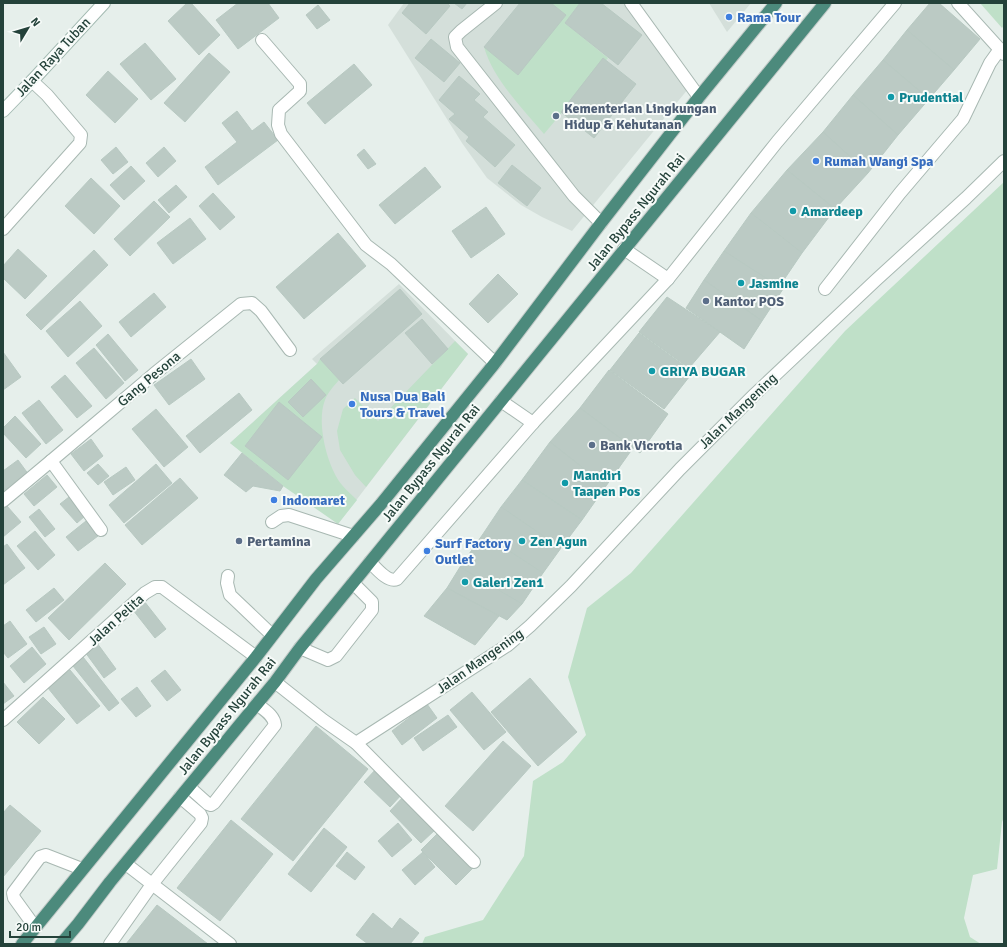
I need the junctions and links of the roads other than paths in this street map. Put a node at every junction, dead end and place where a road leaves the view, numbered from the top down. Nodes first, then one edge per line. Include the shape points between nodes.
1 (104, 3) edge
2 (496, 3) edge
3 (631, 3) edge
4 (776, 3) edge
5 (895, 3) edge
6 (958, 3) edge
7 (817, 5) edge
8 (262, 40) dead end
9 (1002, 51) edge
10 (32, 81) junction
11 (699, 97) junction
12 (3, 110) edge
13 (1004, 161) edge
14 (601, 222) junction
15 (3, 229) edge
16 (624, 249) junction
17 (668, 279) junction
18 (825, 289) dead end
19 (290, 350) dead end
20 (495, 363) junction
21 (501, 401) junction
22 (533, 423) junction
23 (51, 461) junction
24 (3, 501) edge
25 (272, 522) dead end
26 (102, 530) dead end
27 (353, 536) junction
28 (370, 562) junction
29 (228, 576) dead end
30 (353, 583) junction
31 (272, 635) junction
32 (300, 648) junction
33 (256, 657) junction
34 (275, 682) junction
35 (257, 704) junction
36 (3, 720) edge
37 (356, 743) junction
38 (189, 787) junction
39 (180, 797) junction
40 (474, 862) dead end
41 (126, 864) junction
42 (82, 869) junction
43 (152, 884) junction
44 (35, 927) junction
45 (22, 944) edge
46 (61, 944) edge
47 (110, 944) edge
48 (230, 944) edge

1 - 10 street, Jalan Raya Tuban
2 - 14 street via 455,37 457,46 574,196
3 - 11 street
4 - 11 highway, Jalan Bypass Ngurah Rai
5 - 17 street via 777,142
6 - 9 street
7 - 16 highway, Jalan Bypass Ngurah Rai
8 - 20 street via 300,84 300,91 280,110 278,125 281,134 366,245 391,264
9 - 18 street via 990,63 963,119 900,193
10 - 12 street, Jalan Raya Tuban
10 - 15 street via 48,95 81,135 81,139
11 - 14 highway, Jalan Bypass Ngurah Rai
13 - 37 street, Jalan Mangening via 755,394 530,626 508,645
14 - 20 highway, Jalan Bypass Ngurah Rai
16 - 17 street
16 - 21 highway, Jalan Bypass Ngurah Rai
17 - 22 street
19 - 23 street, Gang Pesona via 261,311 252,303 241,304
20 - 27 highway, Jalan Bypass Ngurah Rai via 382,504
21 - 22 street
21 - 28 highway, Jalan Bypass Ngurah Rai
22 - 28 street via 397,579 390,579
23 - 24 street, Gang Pesona
23 - 26 street
25 - 27 street via 281,516 289,515
27 - 31 highway, Jalan Bypass Ngurah Rai
28 - 30 highway, Jalan Bypass Ngurah Rai
29 - 31 street via 230,595
30 - 32 highway, Jalan Bypass Ngurah Rai
30 - 32 street via 372,602 372,610 336,656 328,660
31 - 33 highway, Jalan Bypass Ngurah Rai
32 - 34 highway, Jalan Bypass Ngurah Rai
33 - 36 street, Jalan Pelita via 162,587 154,587
33 - 42 highway, Jalan Bypass Ngurah Rai
34 - 35 highway, Jalan Bypass Ngurah Rai
34 - 37 street
35 - 38 highway, Jalan Bypass Ngurah Rai
35 - 38 street via 271,715 275,725 214,803 208,804
37 - 40 street
38 - 39 highway, Jalan Bypass Ngurah Rai
39 - 41 highway, Jalan Bypass Ngurah Rai
39 - 43 street via 200,814 201,823
41 - 43 street
41 - 46 highway, Jalan Bypass Ngurah Rai
42 - 44 highway, Jalan Bypass Ngurah Rai
42 - 44 street via 46,854 40,857 13,893
43 - 47 street
43 - 48 street
44 - 45 highway, Jalan Bypass Ngurah Rai

